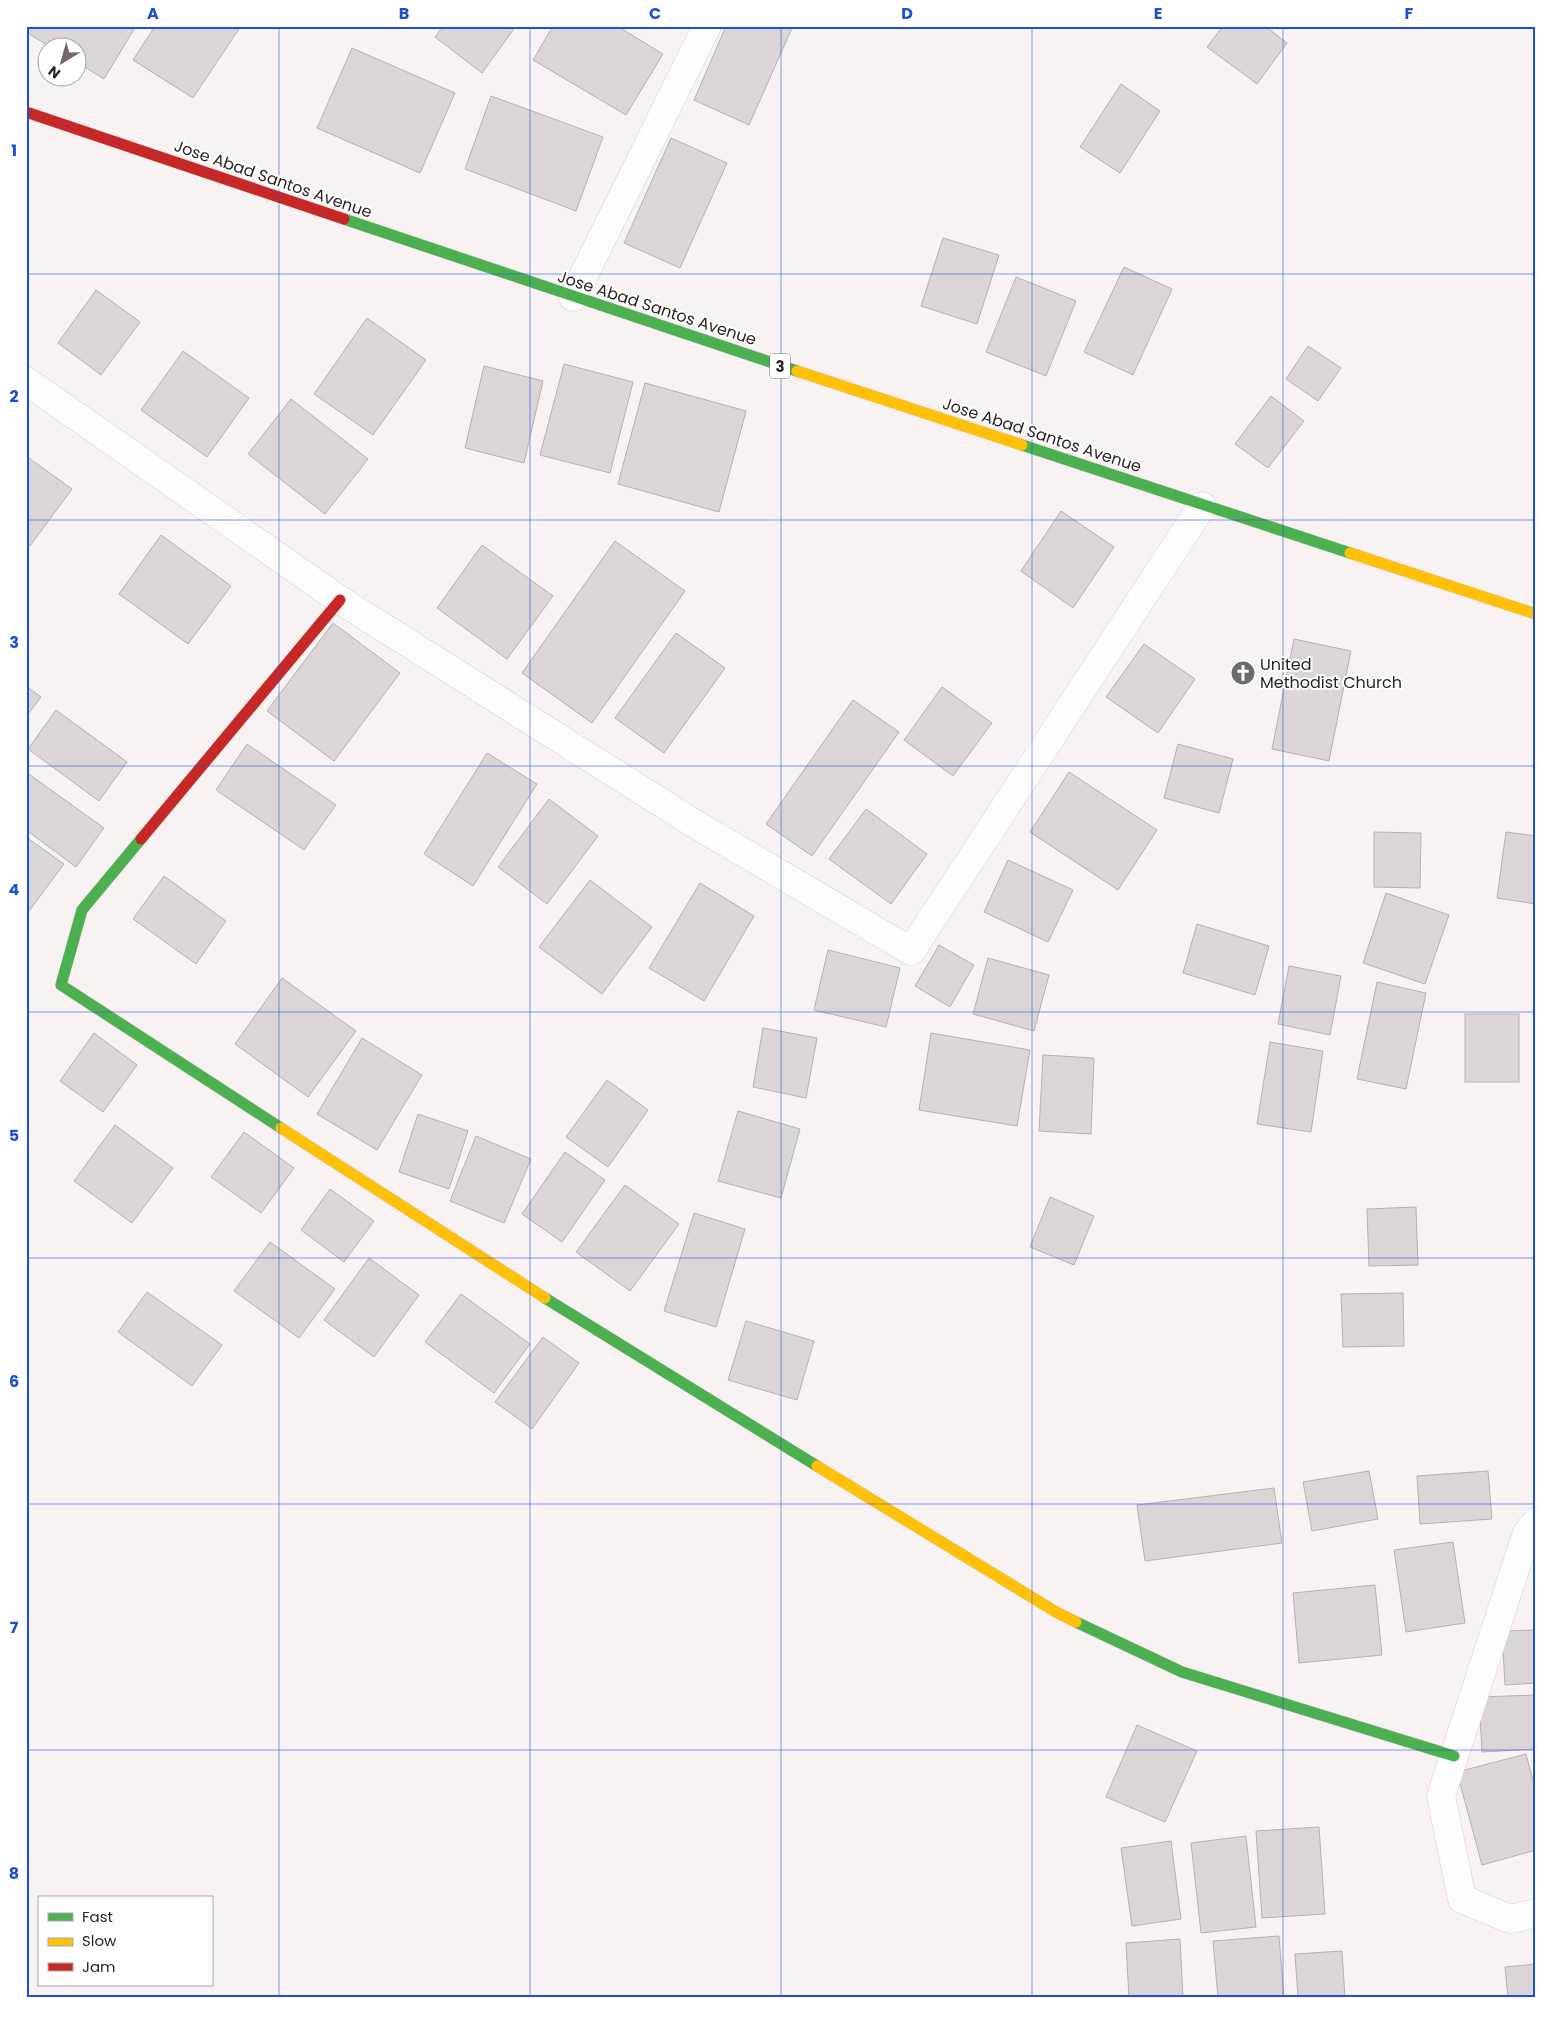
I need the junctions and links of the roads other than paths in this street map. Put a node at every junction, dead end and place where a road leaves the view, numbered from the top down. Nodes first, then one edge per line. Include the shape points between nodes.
1 (707, 26) edge
2 (26, 112) edge
3 (573, 297) junction
4 (26, 382) edge
5 (1202, 506) junction
6 (340, 600) junction
7 (1536, 614) edge
8 (1536, 1522) edge
9 (1454, 1756) junction
10 (1536, 1913) edge

1 - 3 street
2 - 3 main road, Jose Abad Santos Avenue / 3
3 - 5 main road, Jose Abad Santos Avenue / 3
4 - 6 street
5 - 6 street via 911,951 695,824
5 - 7 main road, Jose Abad Santos Avenue / 3
6 - 9 main road via 82,910 61,985 546,1299 1056,1612 1182,1672
8 - 9 street via 1527,1534
9 - 10 street via 1441,1796 1462,1899 1510,1919

